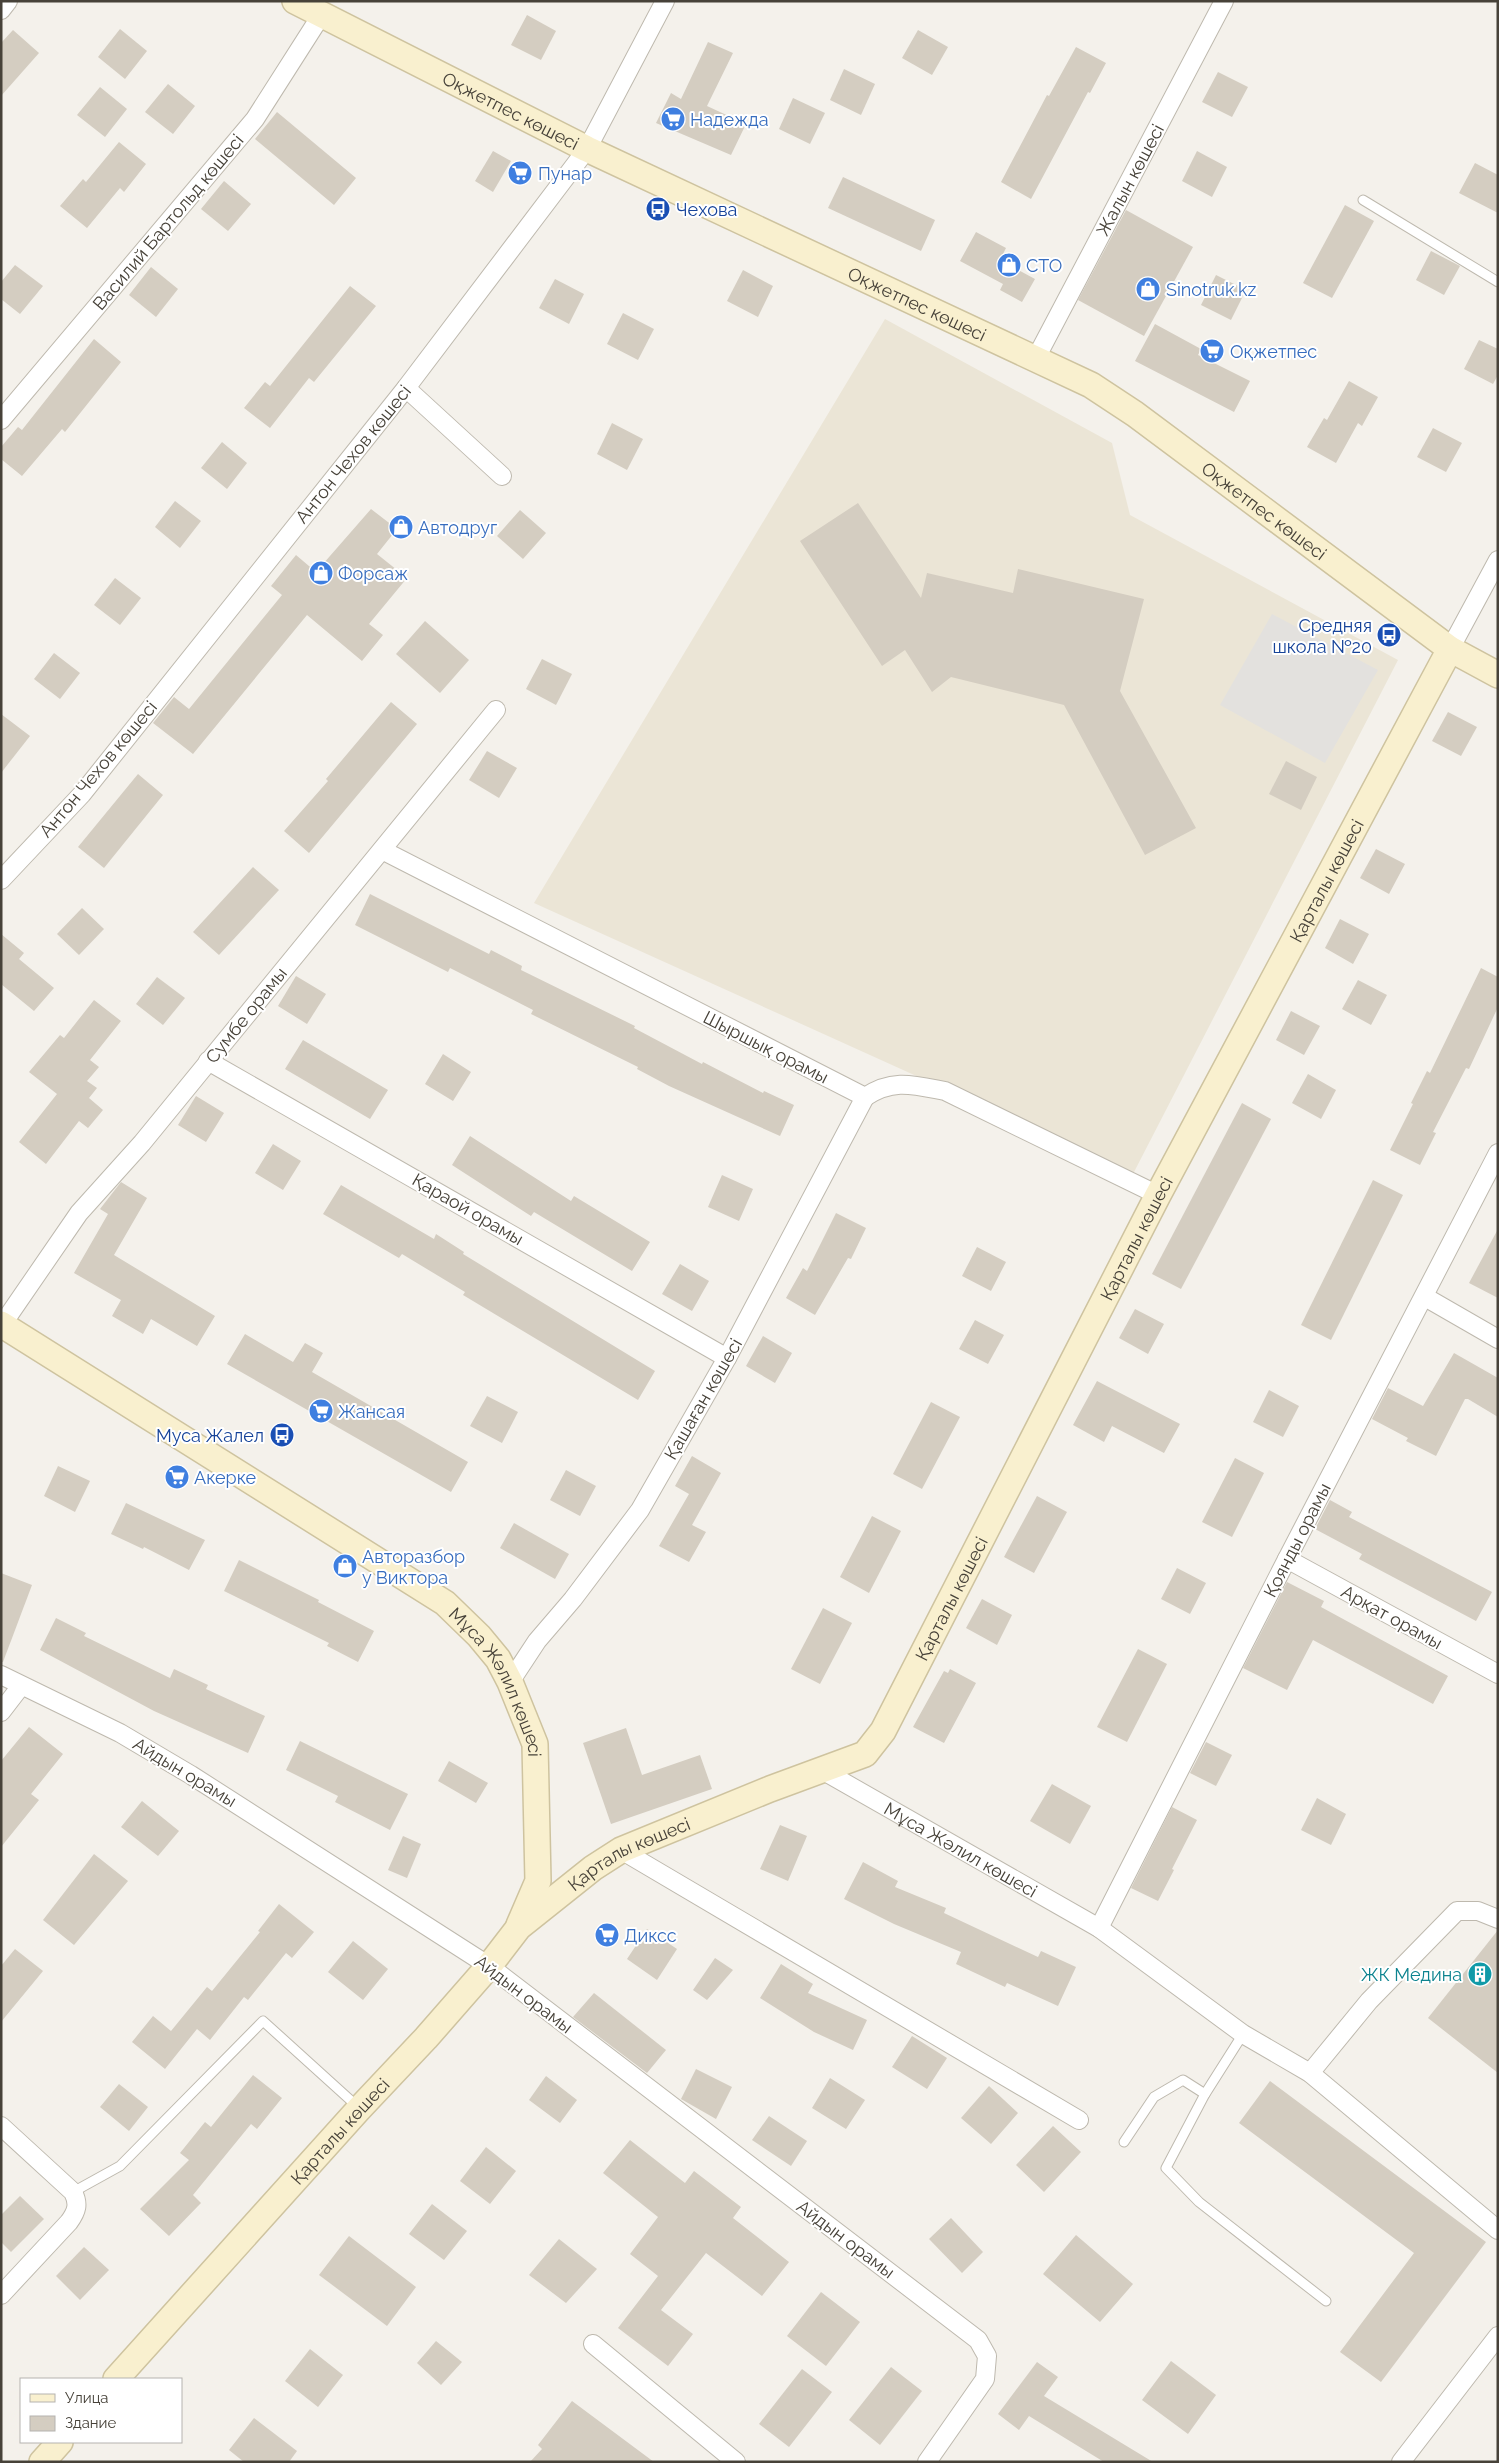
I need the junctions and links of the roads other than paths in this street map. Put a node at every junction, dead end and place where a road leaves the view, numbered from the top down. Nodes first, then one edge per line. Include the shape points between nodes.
1 (8, 1) edge
2 (295, 1) edge
3 (665, 1) edge
4 (1224, 1) edge
5 (1, 10) edge
6 (322, 14) junction
7 (587, 149) junction
8 (1363, 200) dead end
9 (1498, 282) edge
10 (1036, 358) junction
11 (406, 388) junction
12 (1, 420) edge
13 (502, 476) dead end
14 (1498, 560) edge
15 (1450, 649) junction
16 (1498, 675) edge
17 (496, 710) dead end
18 (382, 850) junction
19 (1, 880) edge
20 (208, 1061) junction
21 (865, 1097) junction
22 (1498, 1153) edge
23 (1158, 1195) junction
24 (1425, 1297) junction
25 (2, 1324) edge
26 (1498, 1339) edge
27 (727, 1358) junction
28 (1287, 1559) junction
29 (1498, 1674) edge
30 (1, 1675) edge
31 (510, 1682) junction
32 (21, 1686) junction
33 (1, 1712) edge
34 (822, 1770) junction
35 (621, 1850) junction
36 (1498, 1919) edge
37 (518, 1927) junction
38 (1099, 1928) junction
39 (489, 1966) junction
40 (1243, 2034) junction
41 (1310, 2073) junction
42 (1205, 2094) junction
43 (359, 2108) junction
44 (1079, 2120) dead end
45 (1, 2126) edge
46 (1124, 2142) dead end
47 (73, 2192) junction
48 (1498, 2230) edge
49 (1, 2295) edge
50 (1326, 2302) dead end
51 (1498, 2336) edge
52 (593, 2344) dead end
53 (117, 2378) edge
54 (59, 2443) edge
55 (42, 2462) edge
56 (736, 2462) edge
57 (927, 2462) edge
58 (1401, 2462) edge

1 - 5 street
2 - 6 street, Оқжетпес көшесі
3 - 7 street, Антон Чехов көшесі
4 - 10 street, Жалын көшесі
6 - 7 street, Оқжетпес көшесі
6 - 12 street, Василий Бартольд көшесі via 255,119
7 - 10 street, Оқжетпес көшесі
7 - 11 street, Антон Чехов көшесі
8 - 9 lane
10 - 15 street, Оқжетпес көшесі via 1091,385 1135,414
11 - 13 street
11 - 19 street, Антон Чехов көшесі via 82,794
14 - 15 street, Қарталы көшесі
15 - 16 street, Оқжетпес көшесі
15 - 23 street, Қарталы көшесі
17 - 18 street, Сумбе орамы
18 - 20 street, Сумбе орамы
18 - 21 street, Шыршық орамы
20 - 25 street, Сумбе орамы via 142,1143 79,1212
20 - 27 street, Қараой орамы
21 - 23 street via 880,1087 907,1083 945,1091
21 - 27 street, Қашаған көшесі
22 - 24 street, Қоянды орамы
23 - 34 street, Қарталы көшесі via 883,1731 865,1754
24 - 26 street
24 - 28 street, Қоянды орамы
25 - 31 street, Мұса Жәлил көшесі via 445,1604 479,1636 498,1659
27 - 31 street, Қашаған көшесі via 640,1510 537,1641
28 - 29 street, Арқат орамы
28 - 38 street, Қоянды орамы
30 - 32 street, Айдын орамы
31 - 37 street, Мұса Жәлил көшесі via 535,1744 538,1809 538,1881
32 - 33 street
32 - 39 street, Айдын орамы via 120,1733 183,1770
34 - 35 street, Қарталы көшесі
34 - 38 street, Мұса Жәлил көшесі
35 - 37 street, Қарталы көшесі
35 - 44 street
36 - 41 street via 1478,1911 1456,1911 1369,2001
37 - 39 street, Қарталы көшесі
38 - 40 street, Мұса Жәлил көшесі
39 - 43 street, Қарталы көшесі
39 - 57 street, Айдын орамы via 978,2340 987,2356 985,2379
40 - 41 street, Мұса Жәлил көшесі
40 - 42 lane
41 - 48 street, Мұса Жәлил көшесі
42 - 46 lane via 1183,2080 1154,2096
42 - 50 lane via 1166,2168 1199,2202
43 - 47 lane via 263,2021 120,2166
43 - 53 street, Қарталы көшесі
45 - 47 street
47 - 49 street via 78,2201 73,2217
51 - 58 street
52 - 56 street
54 - 55 street

